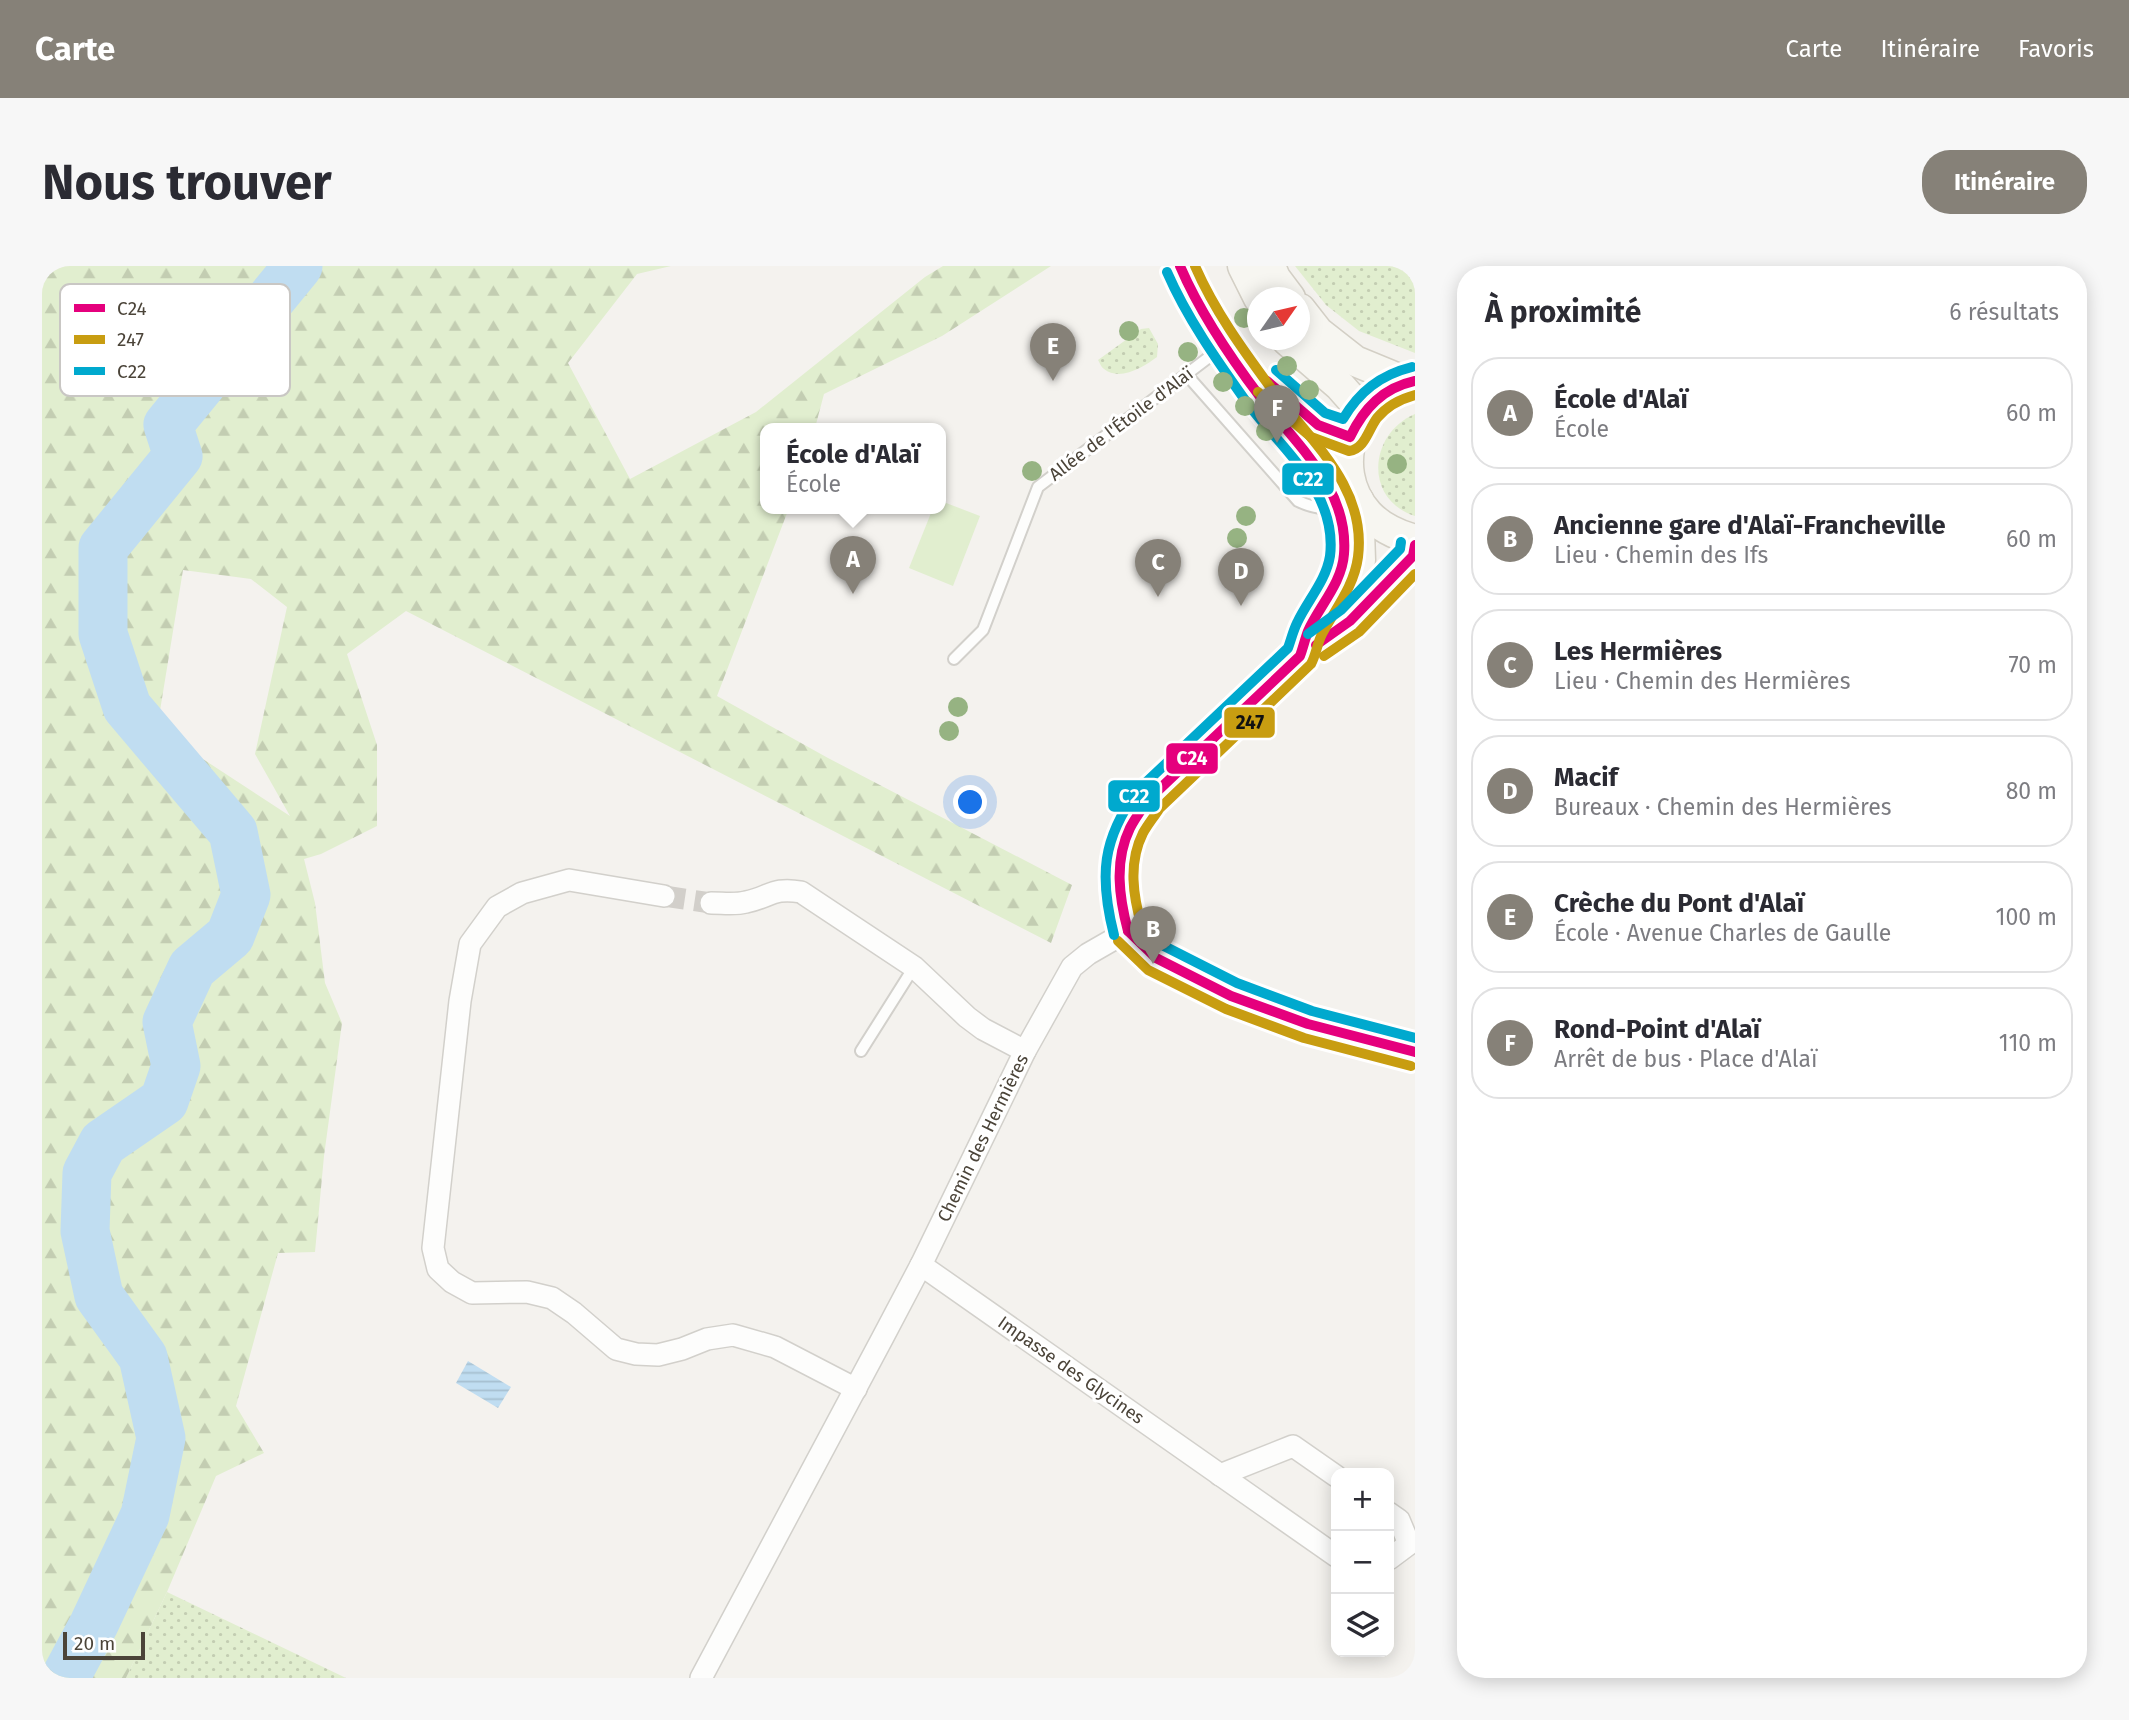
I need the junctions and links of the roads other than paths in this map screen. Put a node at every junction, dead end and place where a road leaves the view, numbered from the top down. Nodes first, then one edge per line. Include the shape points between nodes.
1 (1180, 266) edge
2 (1243, 266) edge
3 (1270, 266) edge
4 (1254, 287) edge
5 (1282, 287) edge
6 (1310, 322) edge
7 (1224, 345) junction
8 (1299, 350) edge
9 (1186, 374) junction
10 (1410, 381) edge
11 (1357, 424) junction
12 (1315, 461) junction
13 (1349, 497) junction
14 (1415, 543) edge
15 (1300, 656) junction
16 (954, 659) dead end
17 (664, 896) tunnel mouth
18 (711, 903) tunnel mouth
19 (1128, 931) junction
20 (914, 967) junction
21 (861, 1051) dead end
22 (1025, 1051) junction
23 (1415, 1052) edge
24 (921, 1265) junction
25 (856, 1389) junction
26 (1331, 1473) edge
27 (1220, 1475) junction
28 (1394, 1516) edge
29 (1331, 1553) edge
30 (1394, 1555) edge
31 (701, 1678) edge

1 - 7 lane
2 - 4 main road
3 - 5 main road
6 - 10 main road via 1355,361
7 - 9 lane, Allée de l'Étoile d'Alaï
7 - 11 lane via 1318,425
7 - 12 lane via 1262,400
8 - 11 main road via 1340,386
9 - 13 lane via 1298,501 1322,509
9 - 16 lane, Allée de l'Étoile d'Alaï via 1038,487 983,630
10 - 11 main road via 1382,394
11 - 13 main road via 1348,468
12 - 13 lane
12 - 13 lane via 1332,487
13 - 14 main road via 1382,527
13 - 15 main road via 1360,560 1344,601
14 - 15 main road via 1413,556 1350,621
15 - 19 main road via 1148,800 1130,828 1119,860 1120,904
17 - 25 street via 569,880 522,893 497,907 470,944 433,1248 438,1269 472,1293 527,1292 552,1298 617,1349 658,1354 733,1335 775,1347
18 - 20 street via 749,902 786,889 801,892
19 - 22 street, Chemin des Hermières via 1072,967
19 - 23 main road via 1156,958 1231,996 1308,1024
20 - 21 lane
20 - 22 street via 967,1017
22 - 24 street, Chemin des Hermières
24 - 25 street, Chemin des Hermières
24 - 27 street, Impasse des Glycines
25 - 31 street, Chemin des Hermières
26 - 27 street via 1293,1446
27 - 29 street, Impasse des Glycines
28 - 30 street via 1409,1544

